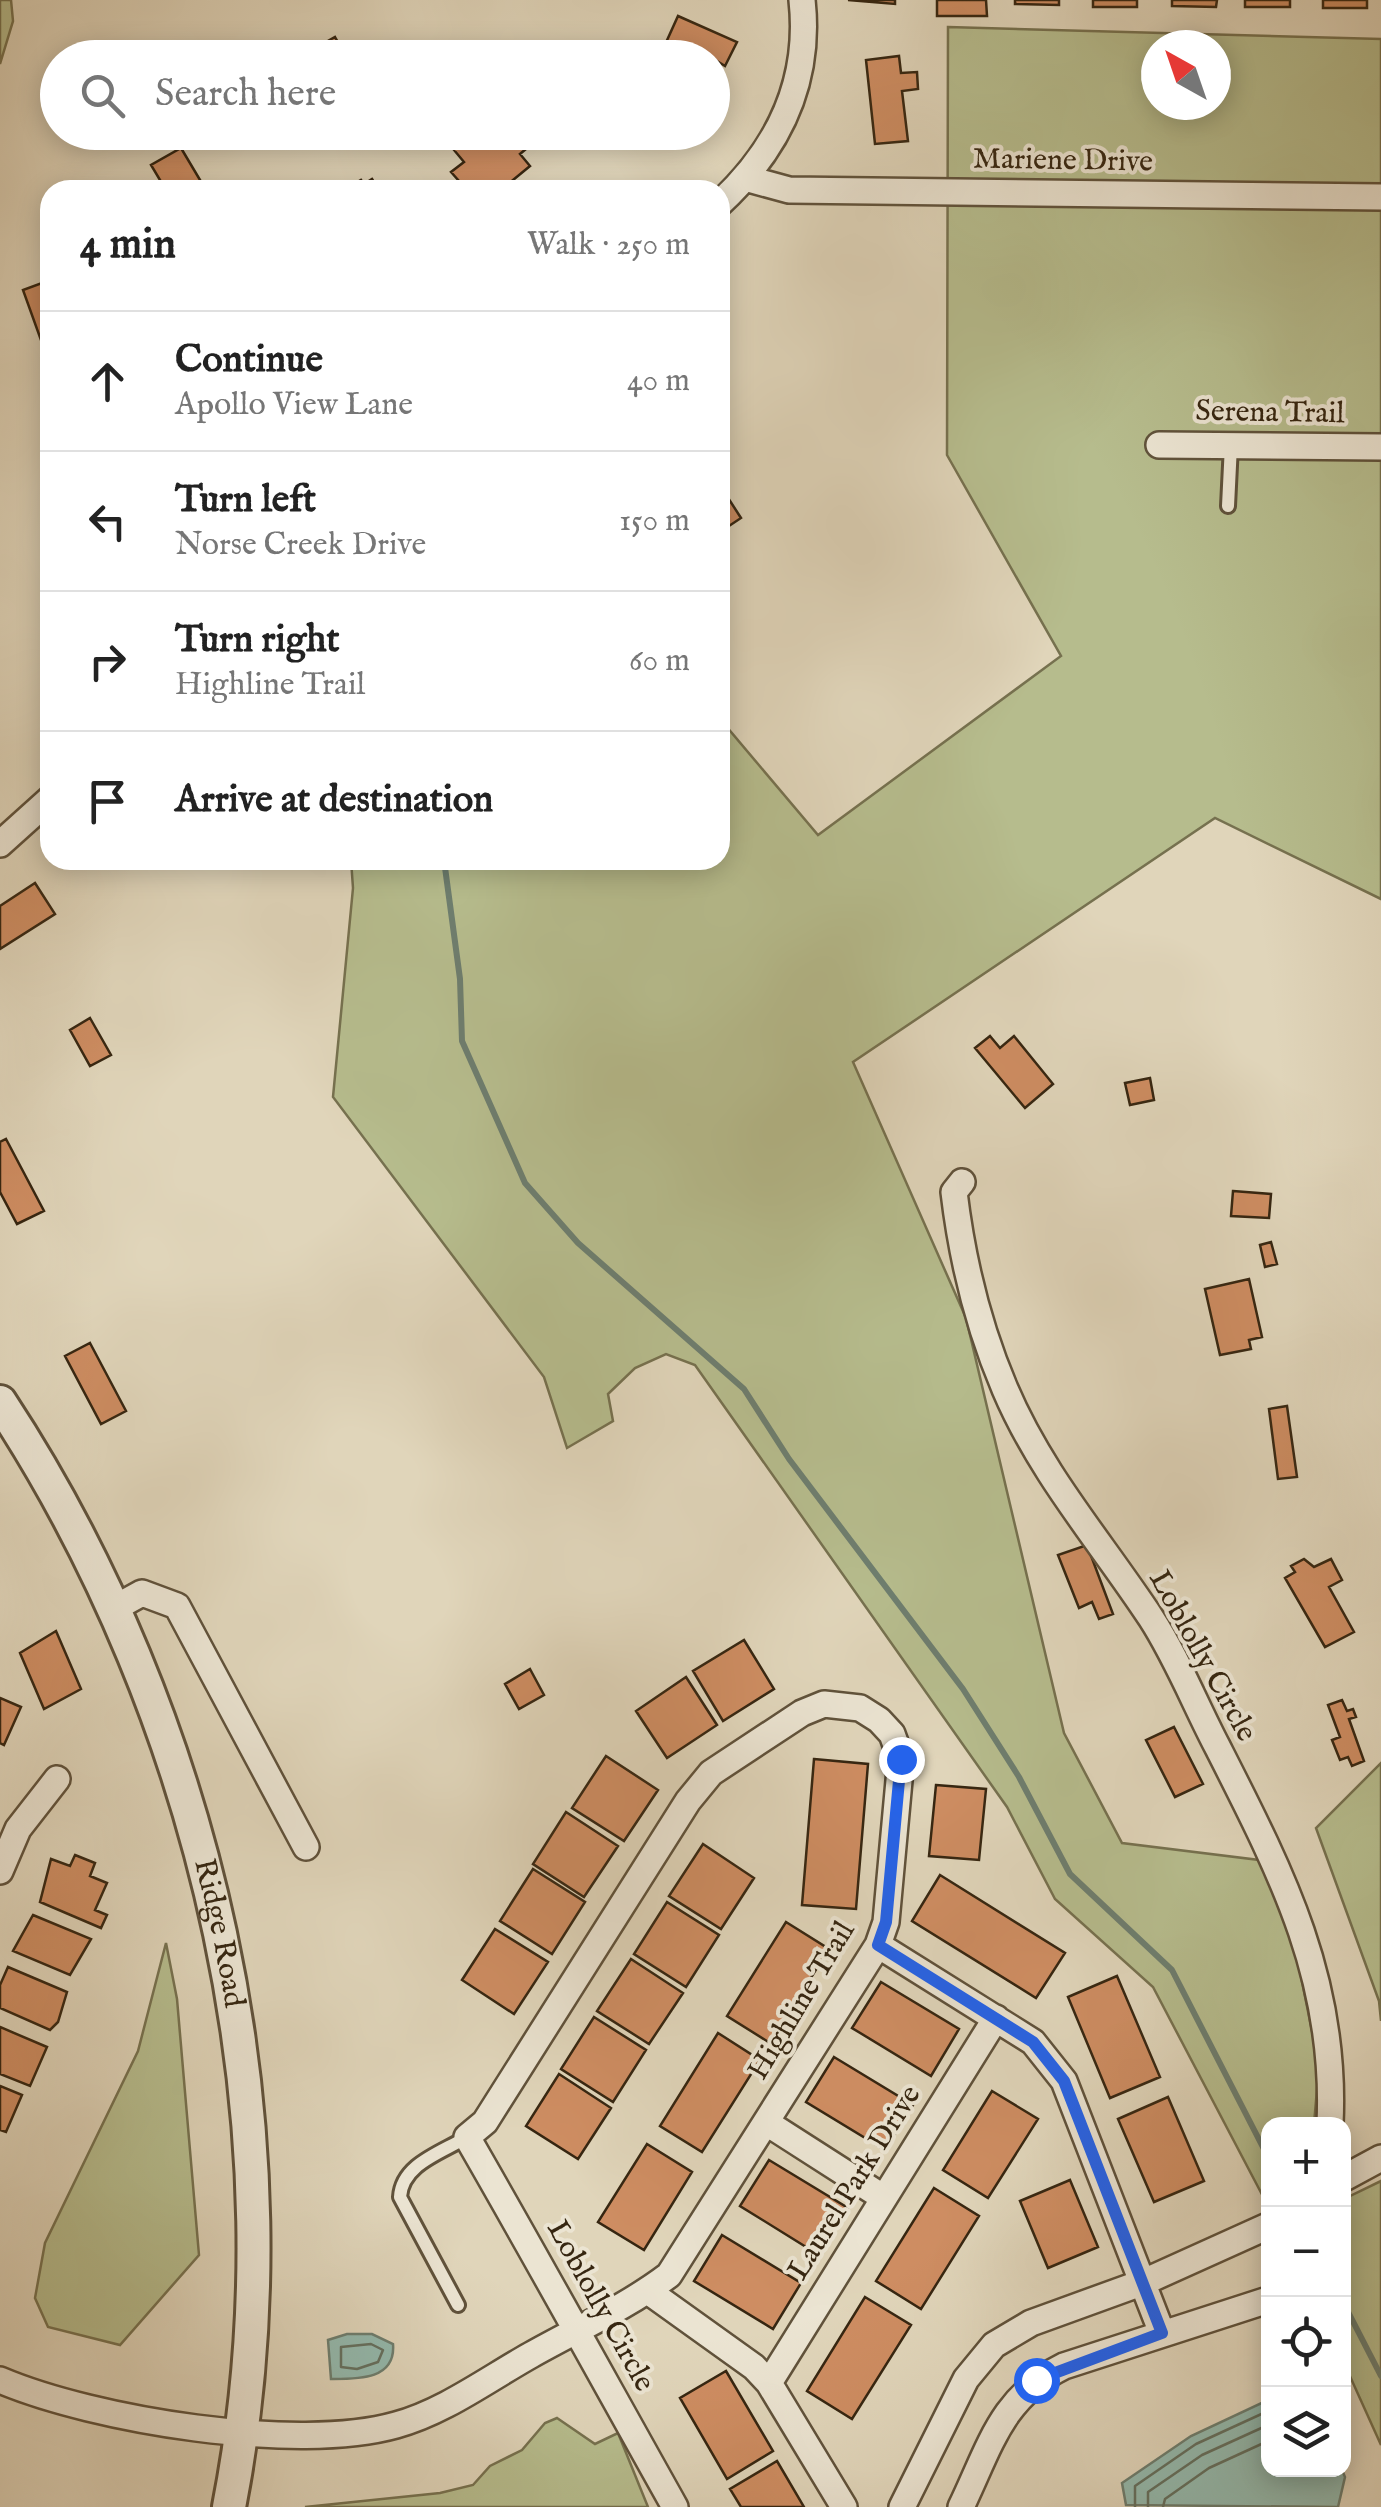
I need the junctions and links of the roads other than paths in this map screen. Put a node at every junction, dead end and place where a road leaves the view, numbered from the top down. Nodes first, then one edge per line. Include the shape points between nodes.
1 (802, 0) edge
2 (745, 178) junction
3 (730, 193) edge
4 (1381, 197) edge
5 (1159, 445) dead end
6 (1231, 445) junction
7 (1381, 446) edge
8 (1228, 506) dead end
9 (40, 808) edge
10 (0, 844) edge
11 (962, 1182) dead end
12 (0, 1402) edge
13 (113, 1609) junction
14 (57, 1779) dead end
15 (306, 1847) dead end
16 (0, 1871) edge
17 (878, 1945) junction
18 (996, 2018) junction
19 (1330, 2117) edge
20 (767, 2122) junction
21 (467, 2138) junction
22 (1381, 2158) edge
23 (1351, 2174) edge
24 (884, 2198) junction
25 (1261, 2229) edge
26 (1144, 2282) junction
27 (648, 2291) junction
28 (1261, 2302) edge
29 (458, 2304) dead end
30 (576, 2330) junction
31 (1162, 2333) junction
32 (0, 2380) edge
33 (769, 2383) junction
34 (244, 2431) junction
35 (229, 2507) edge
36 (675, 2507) edge
37 (844, 2507) edge
38 (902, 2507) edge
39 (960, 2507) edge

1 - 2 street via 802,61 790,109
2 - 3 street
2 - 4 street, Mariene Drive via 789,190
5 - 6 street, Serena Trail
6 - 7 street, Serena Trail
6 - 8 lane
9 - 10 street
11 - 19 street, Loblolly Circle via 954,1192 963,1264 1004,1388 1052,1482 1152,1620 1286,1882 1324,2007
12 - 13 street, Ridge Road
13 - 15 street via 142,1593 176,1606
13 - 34 street, Ridge Road via 181,1786 227,1979 251,2210
14 - 16 street via 18,1829
17 - 18 street
17 - 20 street, Highline Trail
17 - 21 street, Highline Trail via 886,1922 901,1759 879,1720 860,1708 824,1704 802,1712 699,1784 484,2122
18 - 24 street, Laurel Park Drive
18 - 26 street via 1033,2042 1064,2081
20 - 24 street
20 - 27 street, Highline Trail via 669,2275
21 - 29 lane via 409,2172 400,2198
21 - 30 street, Loblolly Circle
22 - 23 street
24 - 33 street, Laurel Park Drive
25 - 26 street
26 - 31 street
26 - 38 street via 994,2344 966,2379
27 - 30 street, Highline Trail
27 - 33 street
28 - 31 street
30 - 34 street, Highline Trail via 400,2425 342,2434
30 - 36 street, Loblolly Circle
31 - 39 street via 1064,2366 1022,2392
32 - 34 street, Highline Trail via 100,2412
33 - 37 street
34 - 35 street, Ridge Road

